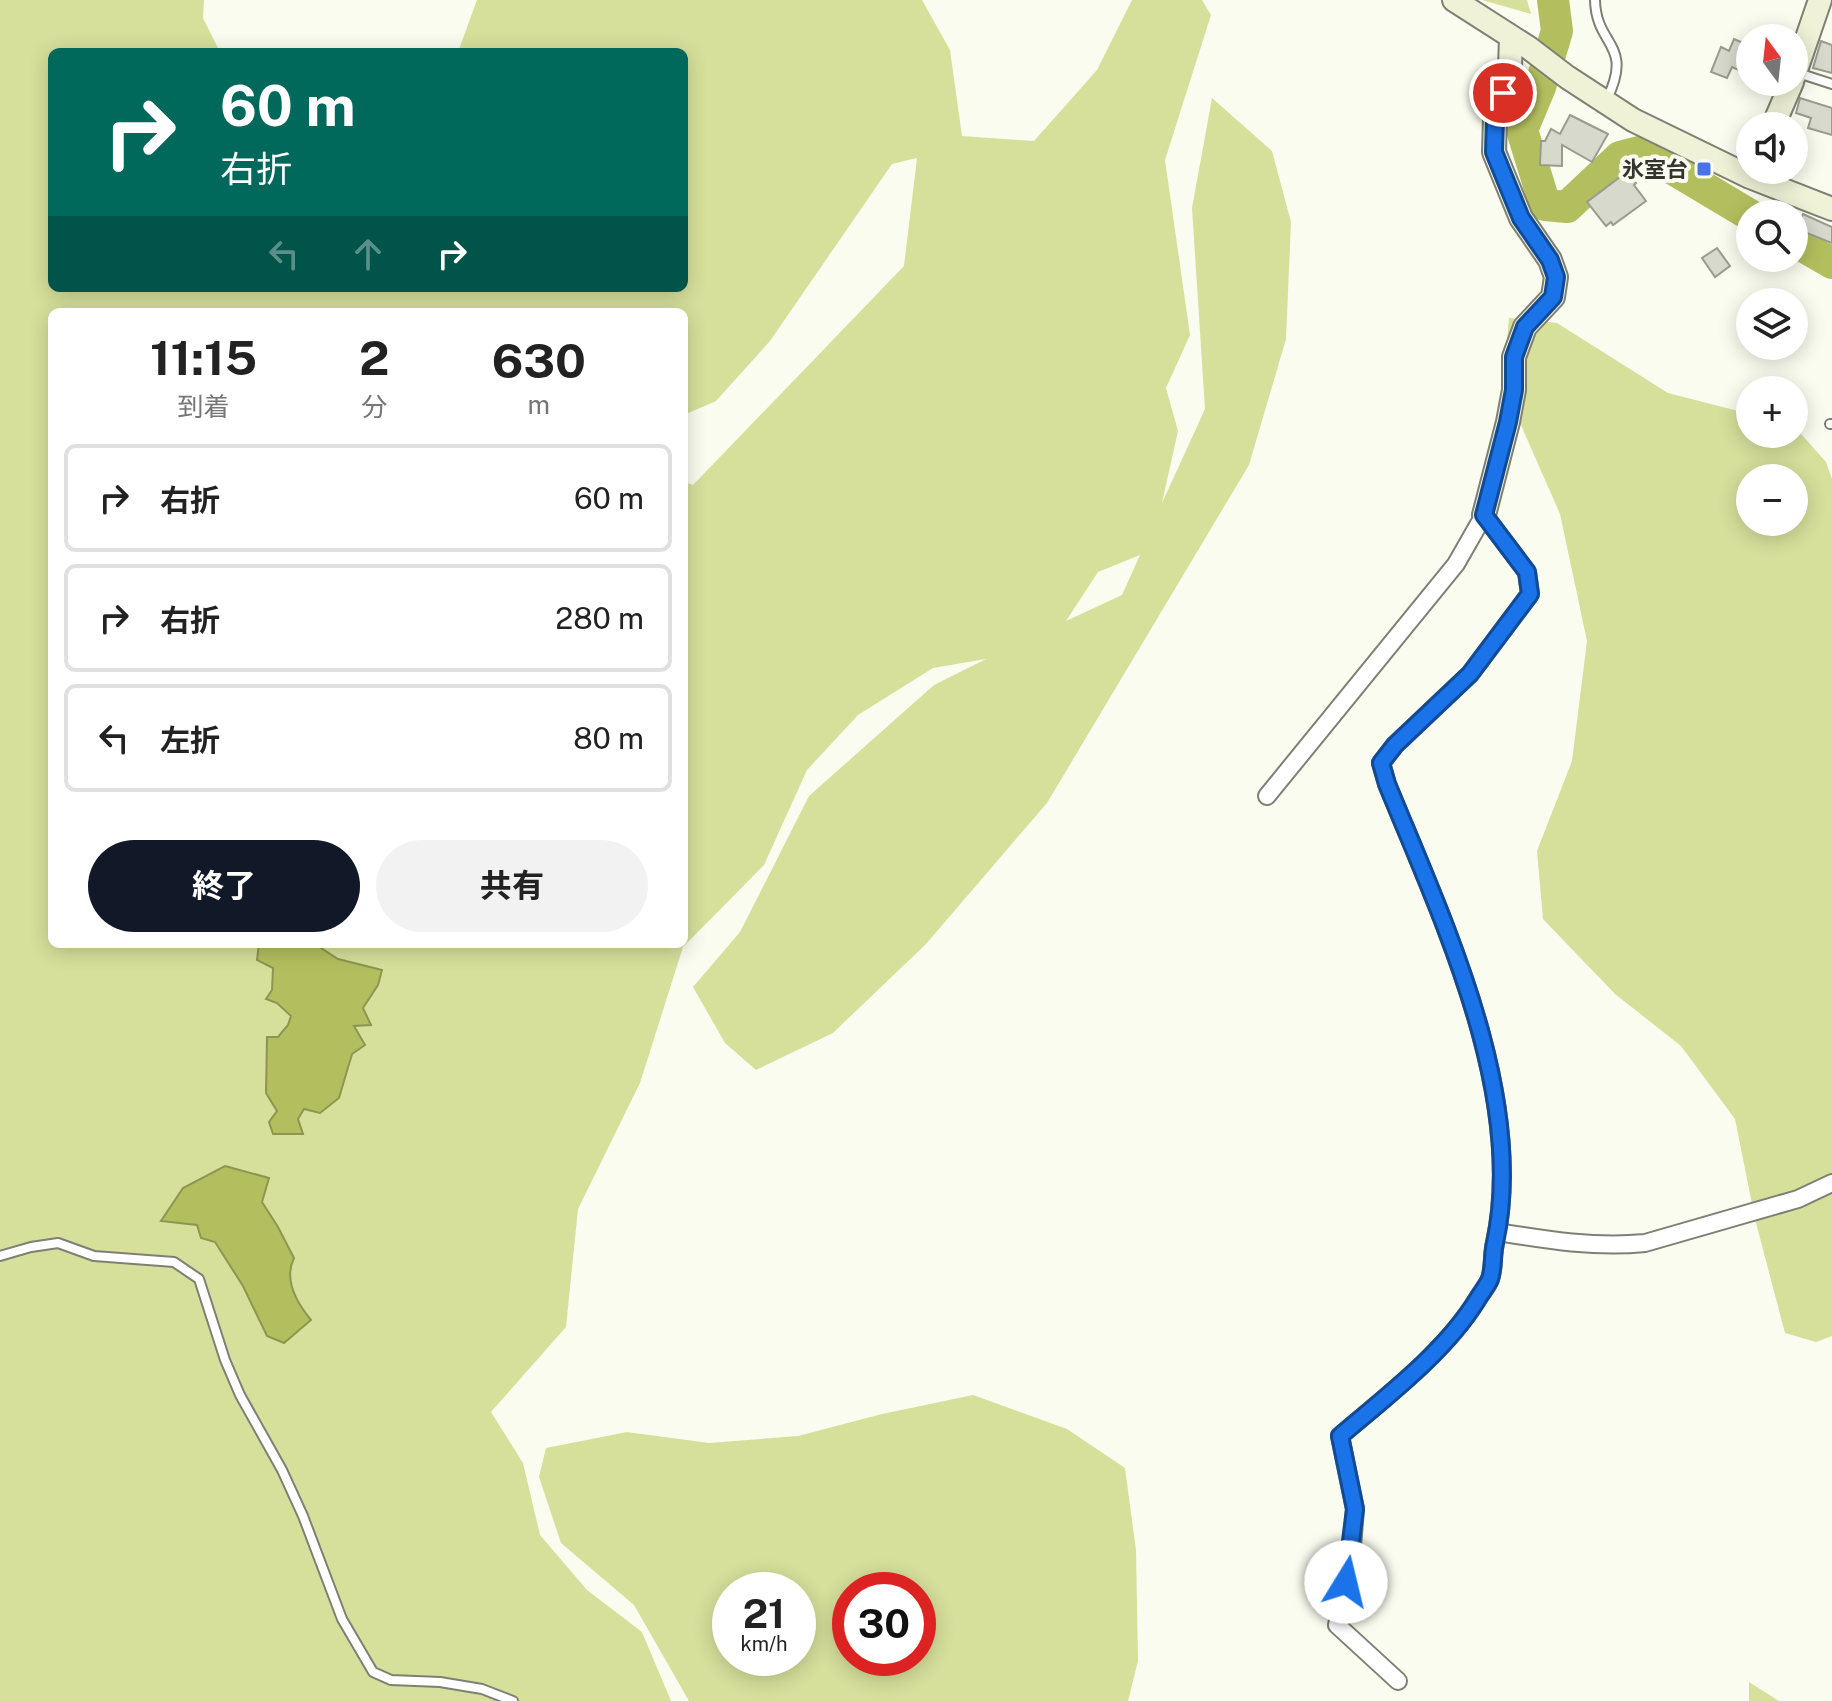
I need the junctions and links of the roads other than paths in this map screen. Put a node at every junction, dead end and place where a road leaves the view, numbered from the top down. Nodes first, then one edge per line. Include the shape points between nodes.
1 (1454, 0) edge
2 (1595, 0) edge
3 (1820, 0) edge
4 (1808, 36) edge
5 (1520, 43) junction
6 (1808, 80) edge
7 (1832, 84) edge
8 (1606, 103) junction
9 (1736, 166) edge
10 (1776, 184) edge
11 (1832, 209) edge
12 (1484, 515) junction
13 (1267, 796) dead end
14 (1832, 1183) edge
15 (1498, 1232) junction
16 (0, 1256) edge
17 (1398, 1681) dead end
18 (513, 1701) edge

1 - 5 street
2 - 8 lane via 1595,14 1618,58 1618,78
3 - 4 street
5 - 8 street
5 - 12 street via 1495,118 1494,152 1521,218 1556,277 1553,297 1525,327 1514,357 1508,422
6 - 7 lane
8 - 9 street
10 - 11 street
12 - 13 street via 1456,564
12 - 15 street via 1527,572 1530,594 1470,674 1381,763 1471,1001 1500,1144
14 - 15 street via 1798,1199 1645,1243 1565,1244
15 - 17 street via 1490,1279 1465,1320 1340,1436 1355,1509 1337,1625
16 - 18 lane via 58,1243 94,1256 174,1262 199,1279 240,1395 282,1470 342,1619 373,1672 391,1680 482,1689

